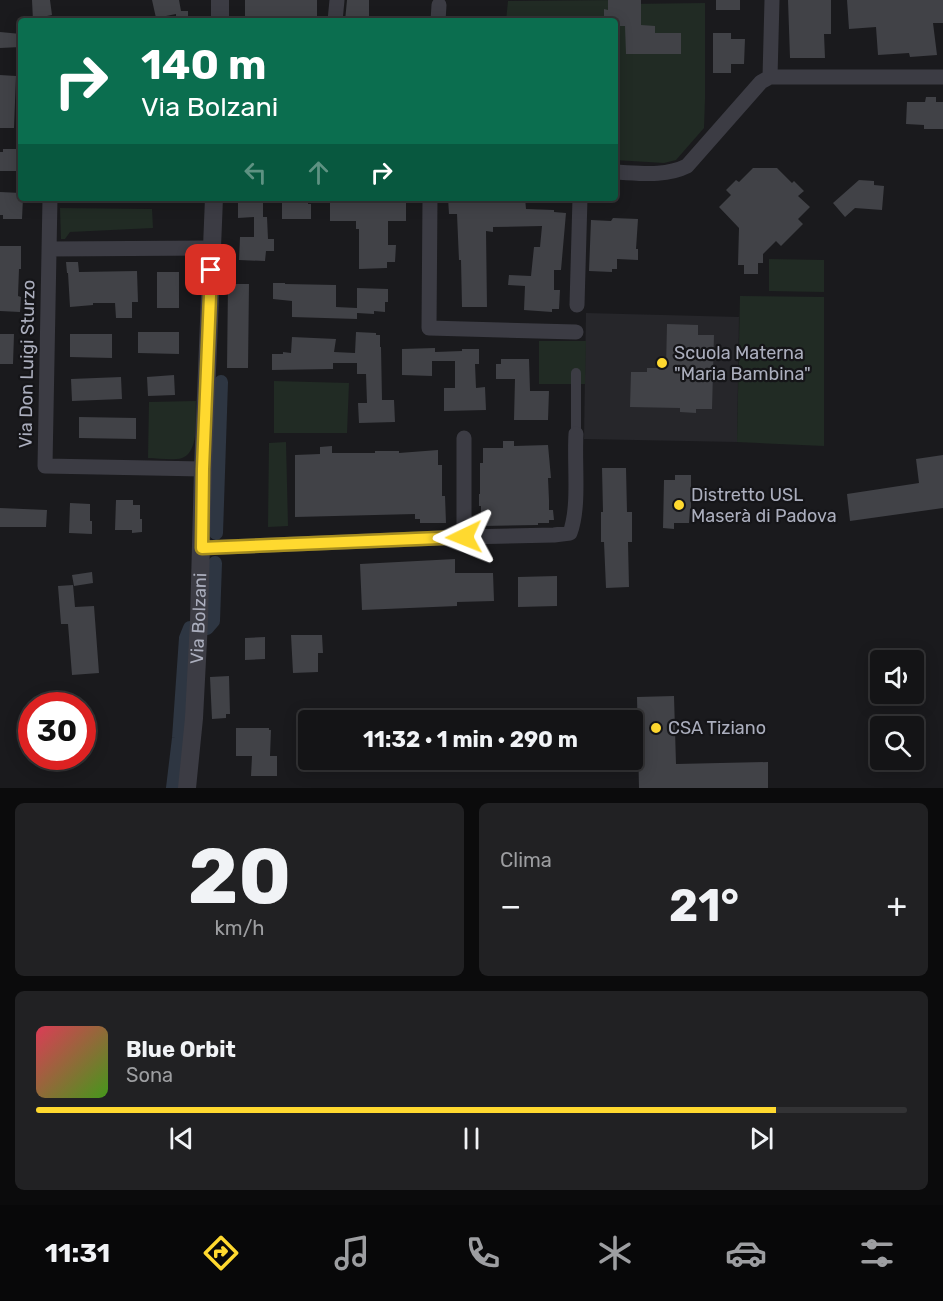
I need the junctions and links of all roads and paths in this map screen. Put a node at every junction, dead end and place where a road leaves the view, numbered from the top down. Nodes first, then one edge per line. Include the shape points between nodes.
1 (220, 0) edge
2 (337, 0) edge
3 (772, 0) edge
4 (439, 5) dead end
5 (219, 18) edge
6 (335, 18) edge
7 (438, 18) edge
8 (770, 76) junction
9 (943, 77) edge
10 (618, 172) edge
11 (51, 201) edge
12 (214, 201) edge
13 (430, 201) edge
14 (580, 201) edge
15 (212, 248) junction
16 (49, 249) junction
17 (577, 306) dead end
18 (576, 332) dead end
19 (576, 373) dead end
20 (576, 434) joint
21 (464, 438) dead end
22 (203, 469) junction
23 (464, 537) junction
24 (202, 548) junction
25 (187, 788) edge

1 - 5 street
2 - 6 street
3 - 8 street
4 - 7 street
8 - 9 street
8 - 10 street via 687,166 665,173
11 - 16 street, Via Don Luigi Sturzo
12 - 15 street, Via Bolzani
13 - 18 street via 429,328
14 - 17 street
15 - 16 street
15 - 22 street, Via Bolzani
16 - 22 street, Via Don Luigi Sturzo via 45,466
19 - 20 street
20 - 23 street via 575,508 570,533
21 - 23 street
22 - 24 street, Via Bolzani
23 - 24 street
24 - 25 street, Via Bolzani

